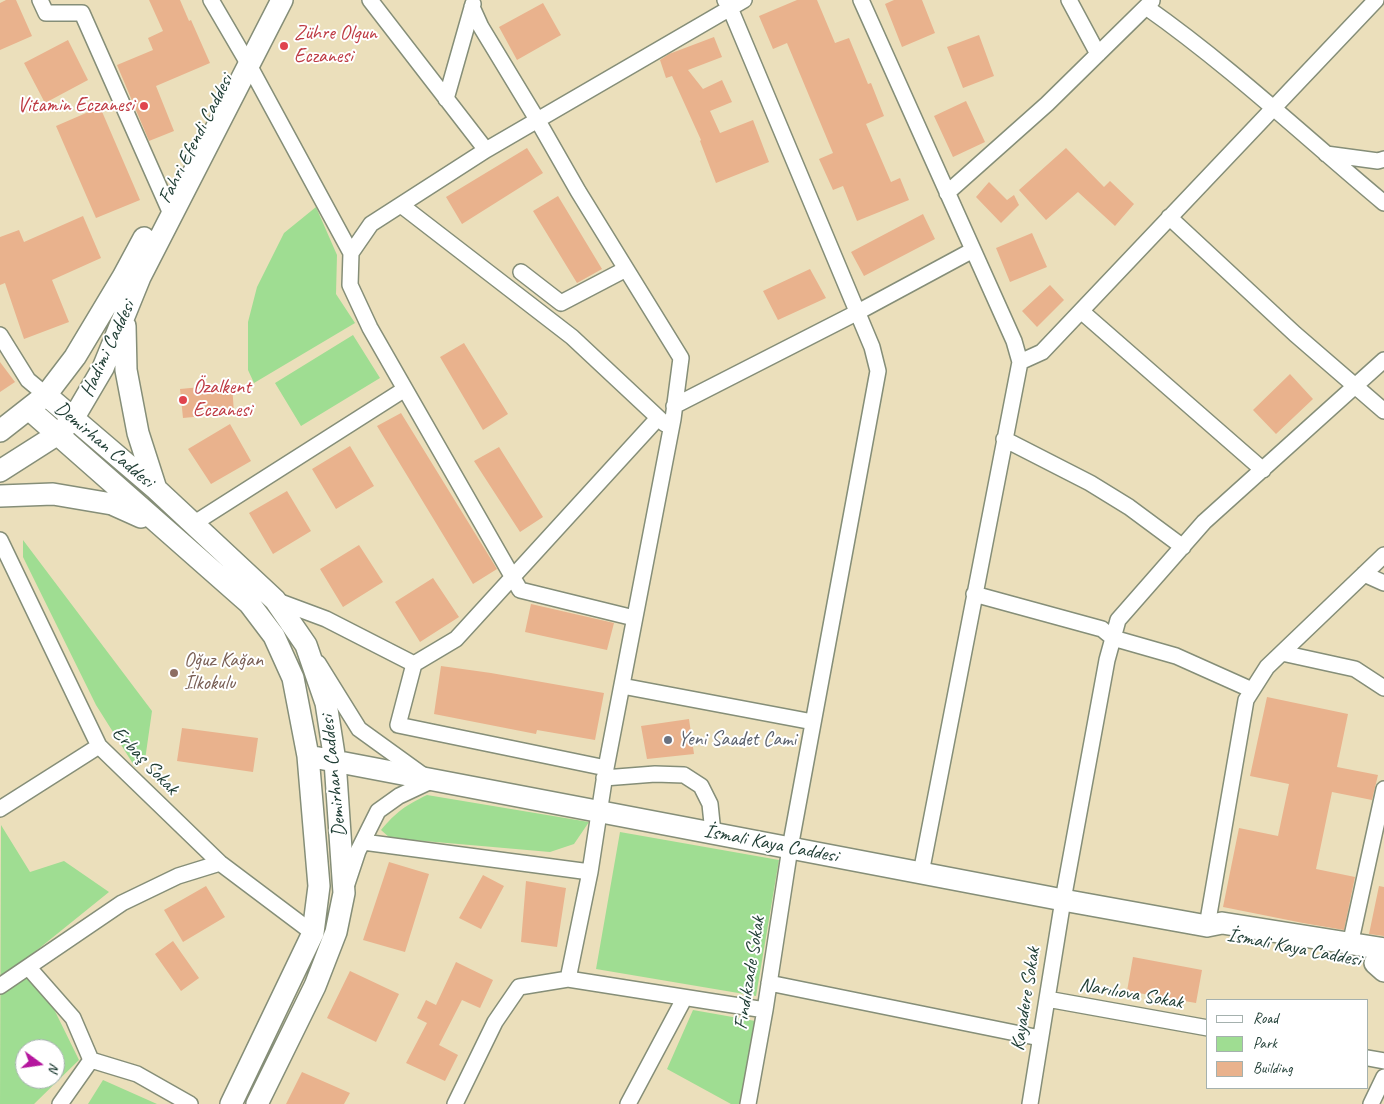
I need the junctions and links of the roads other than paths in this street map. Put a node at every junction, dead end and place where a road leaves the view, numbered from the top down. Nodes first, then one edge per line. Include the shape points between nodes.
1 (40, 0) edge
2 (211, 0) edge
3 (268, 0) edge
4 (282, 0) edge
5 (370, 0) edge
6 (744, 0) edge
7 (861, 0) edge
8 (1069, 0) edge
9 (1376, 0) edge
10 (1149, 3) edge
11 (473, 4) edge
12 (727, 4) edge
13 (1098, 54) junction
14 (245, 58) junction
15 (446, 98) junction
16 (1273, 108) junction
17 (538, 121) junction
18 (486, 150) junction
19 (1326, 154) junction
20 (1384, 159) edge
21 (948, 193) junction
22 (1384, 203) edge
23 (401, 205) junction
24 (168, 208) junction
25 (1170, 218) junction
26 (973, 250) junction
27 (351, 253) junction
28 (626, 269) junction
29 (521, 272) dead end
30 (132, 277) junction
31 (1081, 311) junction
32 (858, 312) junction
33 (125, 317) junction
34 (0, 335) edge
35 (1384, 360) edge
36 (1020, 362) junction
37 (1355, 387) junction
38 (405, 389) junction
39 (46, 395) junction
40 (674, 406) junction
41 (30, 410) junction
42 (1384, 411) edge
43 (658, 418) junction
44 (73, 419) junction
45 (671, 430) junction
46 (0, 431) edge
47 (58, 434) junction
48 (1004, 440) junction
49 (1262, 470) junction
50 (0, 471) edge
51 (156, 489) junction
52 (0, 496) edge
53 (193, 524) junction
54 (161, 526) junction
55 (0, 540) edge
56 (1183, 547) junction
57 (1384, 555) edge
58 (1364, 574) junction
59 (514, 577) junction
60 (1384, 583) edge
61 (974, 594) junction
62 (275, 600) junction
63 (634, 618) junction
64 (1113, 638) junction
65 (306, 645) junction
66 (1282, 653) junction
67 (414, 664) junction
68 (622, 686) junction
69 (1384, 688) edge
70 (1252, 690) junction
71 (813, 722) junction
72 (99, 746) junction
73 (308, 756) junction
74 (336, 761) junction
75 (605, 773) junction
76 (431, 781) junction
77 (1384, 789) edge
78 (0, 809) edge
79 (598, 812) junction
80 (713, 833) junction
81 (363, 842) junction
82 (790, 848) junction
83 (220, 863) junction
84 (590, 872) junction
85 (921, 873) junction
86 (344, 893) junction
87 (1063, 900) junction
88 (1207, 926) junction
89 (313, 933) junction
90 (1350, 945) junction
91 (1382, 962) edge
92 (29, 968) junction
93 (568, 979) junction
94 (768, 983) junction
95 (0, 986) edge
96 (1047, 998) junction
97 (684, 999) junction
98 (765, 1010) junction
99 (1206, 1028) edge
100 (1040, 1038) junction
101 (1369, 1058) edge
102 (90, 1060) junction
103 (1384, 1061) edge
104 (1384, 1077) edge
105 (60, 1104) edge
106 (190, 1104) edge
107 (230, 1104) edge
108 (257, 1104) edge
109 (454, 1104) edge
110 (628, 1104) edge
111 (748, 1104) edge
112 (1030, 1104) edge
113 (1371, 1104) edge

1 - 24 street via 46,13 82,13
2 - 14 street
3 - 14 main road, Fahri Efendi Caddesi
4 - 14 main road, Fahri Efendi Caddesi
5 - 15 street
6 - 12 street
7 - 21 street
8 - 13 street
9 - 16 street
10 - 13 street
10 - 16 street
11 - 15 street
11 - 17 street via 481,27
12 - 17 street
12 - 32 street, Fındıkzade Sokak
13 - 21 street
14 - 24 main road, Fahri Efendi Caddesi
14 - 27 street
15 - 18 street
16 - 19 street
16 - 25 street
17 - 18 street
17 - 28 street
18 - 23 street
19 - 20 street via 1378,161
19 - 22 street
21 - 26 street
23 - 27 street via 371,224
23 - 43 street via 572,337
24 - 30 main road, Fahri Efendi Caddesi
25 - 31 street
25 - 37 street
26 - 32 street
26 - 36 street via 1014,341
27 - 38 street via 350,285
28 - 29 street via 561,303
28 - 40 street via 681,358
30 - 33 main road, Hadimi Caddesi
30 - 39 main road, Hadimi Caddesi
31 - 36 street via 1042,352
31 - 49 street
32 - 40 street
32 - 71 street, Fındıkzade Sokak via 878,371
33 - 44 main road, Hadimi Caddesi via 103,368
33 - 51 main road via 126,370 138,433
34 - 39 street via 28,380
35 - 37 street, Kayadere Sokak
36 - 48 street
37 - 42 street
37 - 49 street, Kayadere Sokak
38 - 53 street
38 - 59 street
39 - 41 main road, Hadimi Caddesi
39 - 44 main road, Demirhan Caddesi
40 - 45 street
41 - 46 main road, Hadimi Caddesi
41 - 47 main road, Demirhan Caddesi
43 - 45 street
43 - 59 street
44 - 47 main road, Hadimi Caddesi
44 - 51 main road, Demirhan Caddesi
45 - 63 street
47 - 50 main road, Hadimi Caddesi
47 - 54 main road, Demirhan Caddesi
48 - 56 street via 1090,483
48 - 61 street
49 - 56 street, Kayadere Sokak via 1204,522
51 - 53 main road, Demirhan Caddesi
52 - 54 main road via 53,494 112,504
53 - 62 main road, Demirhan Caddesi
54 - 73 main road, Demirhan Caddesi via 249,603 274,636 293,678
55 - 72 street, Erbaş Sokak
56 - 64 street, Kayadere Sokak via 1118,620
57 - 58 street
58 - 60 street
58 - 66 street
59 - 63 street via 520,590
59 - 67 street via 456,639
61 - 64 street via 1102,629
61 - 85 street
62 - 65 main road, Demirhan Caddesi
62 - 67 street via 326,620
63 - 68 street
64 - 70 street via 1176,656
64 - 87 street, Kayadere Sokak
65 - 74 main road, Demirhan Caddesi via 326,703
65 - 76 street via 359,729
66 - 69 street via 1355,668
66 - 70 street via 1267,667
67 - 75 street via 398,725
68 - 71 street
68 - 75 street
70 - 88 street via 1246,700
71 - 82 street, Fındıkzade Sokak
72 - 78 street
72 - 83 street, Erbaş Sokak
73 - 74 main road, İsmali Kaya Caddesi
73 - 89 main road, Demirhan Caddesi via 319,886
74 - 76 main road, İsmali Kaya Caddesi
74 - 86 main road, Demirhan Caddesi
75 - 79 street
75 - 80 street via 684,775 701,786 710,804
76 - 79 main road, İsmali Kaya Caddesi
76 - 81 street via 399,796 378,811
77 - 90 street
79 - 80 main road, İsmali Kaya Caddesi
79 - 84 street
80 - 82 main road, İsmali Kaya Caddesi
81 - 84 street
81 - 86 street
82 - 85 main road, İsmali Kaya Caddesi
82 - 94 street, Fındıkzade Sokak
83 - 89 street, Erbaş Sokak
83 - 92 street via 178,876 122,903
84 - 93 street
85 - 87 main road, İsmali Kaya Caddesi
86 - 108 main road, Demirhan Caddesi via 336,932 314,986
87 - 88 main road, İsmali Kaya Caddesi
87 - 96 street, Kayadere Sokak
88 - 90 main road, İsmali Kaya Caddesi via 1222,923
88 - 91 main road, İsmali Kaya Caddesi via 1220,935
89 - 107 main road, Demirhan Caddesi
90 - 91 main road, İsmali Kaya Caddesi
92 - 95 street
92 - 102 street via 73,1018
93 - 97 street
93 - 109 street via 519,988 496,1022
94 - 98 street, Fındıkzade Sokak
94 - 100 street
96 - 99 street, Narılıova Sokak
96 - 100 street, Kayadere Sokak
97 - 98 street
97 - 110 street
98 - 111 street, Fındıkzade Sokak
100 - 112 street, Kayadere Sokak
101 - 103 street
102 - 105 street
102 - 106 street via 137,1074
104 - 113 street

